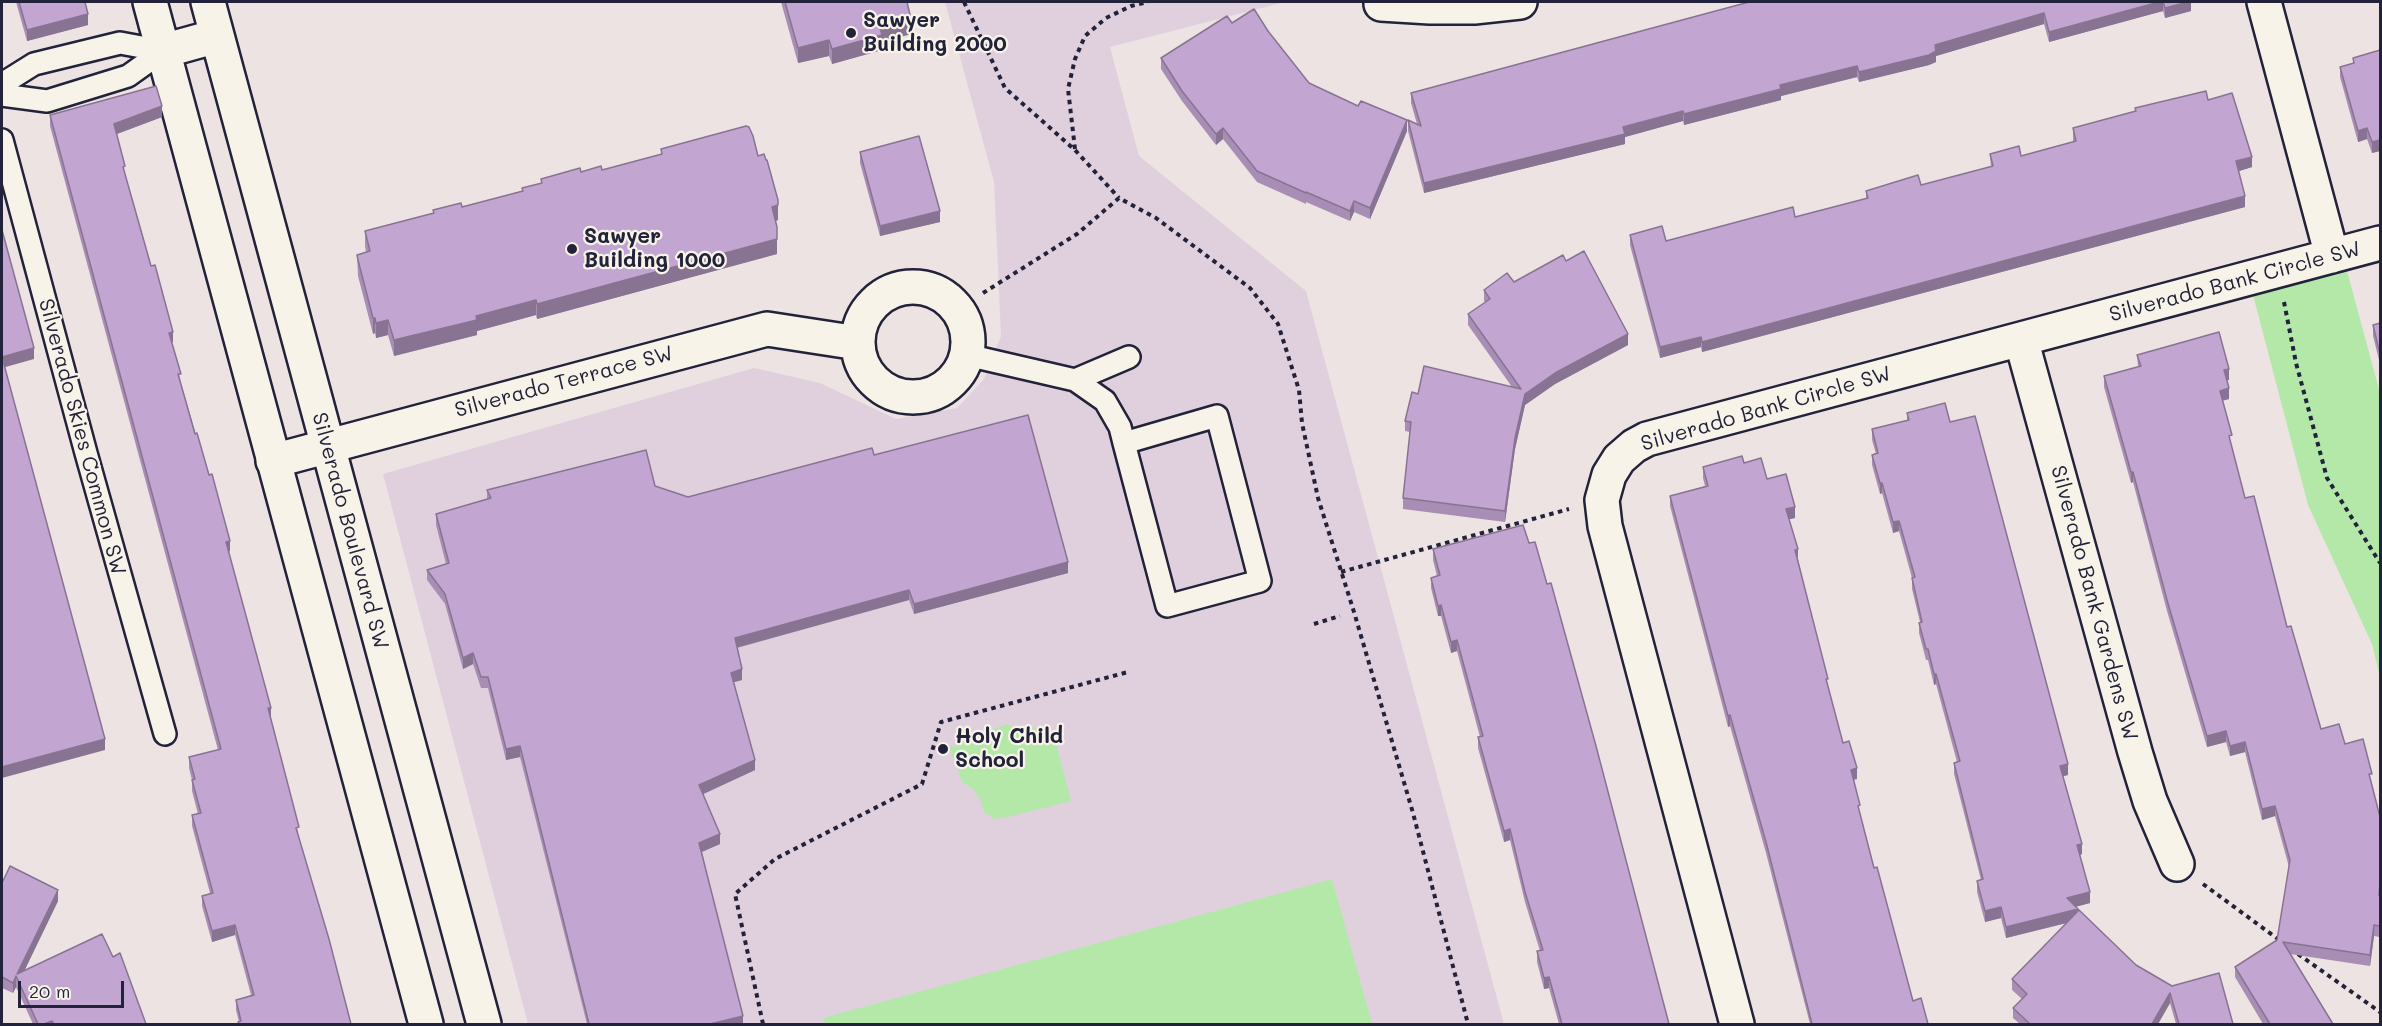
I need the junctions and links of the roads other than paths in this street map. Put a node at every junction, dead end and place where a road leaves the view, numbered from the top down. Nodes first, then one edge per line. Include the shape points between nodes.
1 (150, 2) edge
2 (208, 2) edge
3 (1520, 2) edge
4 (2264, 2) edge
5 (1381, 4) dead end
6 (217, 36) junction
7 (163, 51) junction
8 (2, 84) edge
9 (2, 95) edge
10 (2, 140) edge
11 (2380, 243) edge
12 (2332, 256) junction
13 (2021, 339) junction
14 (858, 343) junction
15 (967, 355) junction
16 (1129, 357) dead end
17 (1075, 380) junction
18 (1124, 443) junction
19 (327, 446) junction
20 (273, 460) junction
21 (165, 734) dead end
22 (2177, 864) road end
23 (426, 1024) edge
24 (484, 1024) edge
25 (1737, 1024) edge

1 - 7 street
2 - 6 street, Silverado Boulevard SW
3 - 5 street via 1474,7
4 - 12 street
6 - 7 street
6 - 19 street, Silverado Boulevard SW
7 - 8 lane via 120,43 34,64
7 - 9 lane via 128,76 47,101
7 - 20 street
10 - 21 lane, Silverado Skies Common SW
11 - 12 street, Silverado Bank Circle SW
12 - 13 street, Silverado Bank Circle SW
13 - 22 street, Silverado Bank Gardens SW via 2135,752 2150,801
13 - 25 street, Silverado Bank Circle SW via 1647,439 1619,459 1609,475 1602,500 1605,526
14 - 15 street via 871,377 884,389 902,396 920,397 937,392 952,381
14 - 15 street via 868,309 897,289 915,286 933,290 961,313 967,330
14 - 19 street, Silverado Terrace SW via 767,329
15 - 17 lane
16 - 17 lane
17 - 18 lane via 1105,401
18 - 18 lane via 1167,606 1260,581 1216,416
19 - 20 street, Silverado Terrace SW
19 - 24 street, Silverado Boulevard SW
20 - 23 street

